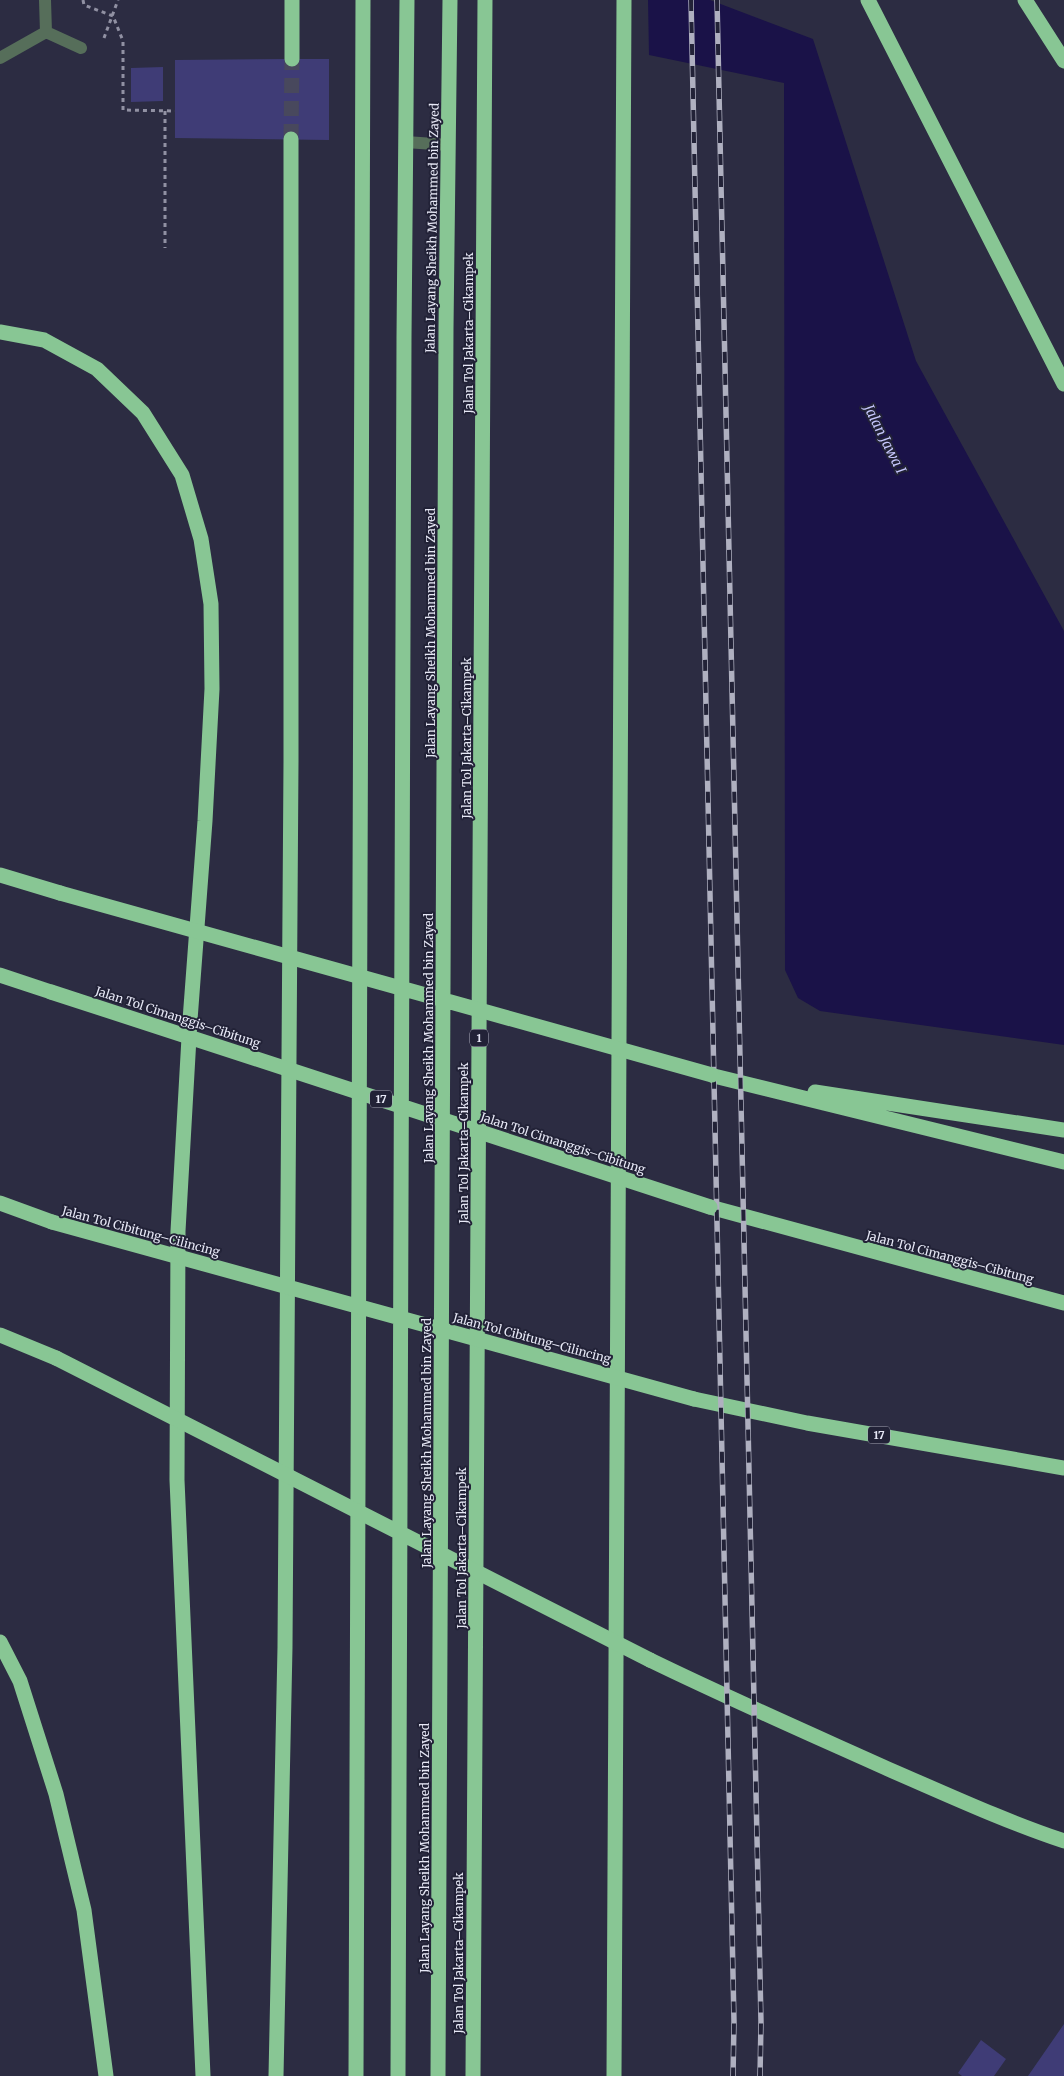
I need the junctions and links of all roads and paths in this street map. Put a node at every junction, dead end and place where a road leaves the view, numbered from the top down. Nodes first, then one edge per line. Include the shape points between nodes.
1 (45, 0) edge
2 (83, 0) edge
3 (292, 0) edge
4 (363, 0) edge
5 (407, 0) edge
6 (450, 0) edge
7 (485, 0) edge
8 (624, 0) edge
9 (868, 0) edge
10 (1026, 0) edge
11 (46, 32) junction
12 (1064, 41) edge
13 (81, 48) dead end
14 (0, 58) edge
15 (292, 59) tunnel mouth
16 (1064, 61) edge
17 (165, 111) junction
18 (175, 111) dead end
19 (292, 139) tunnel mouth
20 (406, 142) junction
21 (448, 145) junction
22 (165, 248) dead end
23 (0, 332) edge
24 (1064, 384) edge
25 (0, 875) edge
26 (0, 975) edge
27 (713, 1076) junction
28 (1064, 1130) edge
29 (1064, 1162) edge
30 (0, 1202) edge
31 (1064, 1303) edge
32 (0, 1335) edge
33 (1064, 1468) edge
34 (0, 1642) edge
35 (1064, 1841) edge
36 (106, 2076) edge
37 (204, 2076) edge
38 (276, 2076) edge
39 (356, 2076) edge
40 (398, 2076) edge
41 (438, 2076) edge
42 (472, 2076) edge
43 (614, 2076) edge

1 - 11 lane
2 - 17 path via 84,5 113,16 123,41 123,110
3 - 15 highway
4 - 39 highway
5 - 20 highway, Jalan Layang Sheikh Mohammed bin Zayed, bridge
6 - 21 highway, Jalan Layang Sheikh Mohammed bin Zayed, bridge
7 - 42 highway, Jalan Tol Jakarta–Cikampek / 1
8 - 43 highway
9 - 24 highway
10 - 12 highway
10 - 16 highway
11 - 13 lane
11 - 14 lane
17 - 18 path
17 - 22 path
19 - 38 highway via 285,1647
20 - 21 lane
20 - 40 highway, Jalan Layang Sheikh Mohammed bin Zayed, bridge
21 - 41 highway, Jalan Layang Sheikh Mohammed bin Zayed, bridge
23 - 37 highway via 44,340 97,369 143,413 182,475 201,539 211,604 212,689 178,1232 177,1480
25 - 27 highway, bridge
26 - 31 highway, Jalan Tol Cimanggis–Cibitung / 17, bridge via 710,1207
27 - 28 highway
27 - 29 highway
30 - 33 highway, Jalan Tol Cibitung–Cilincing / 17, bridge via 52,1222 694,1398 807,1423
32 - 35 highway, bridge via 56,1358 726,1697 943,1793
34 - 36 highway via 20,1681 58,1804 84,1910

